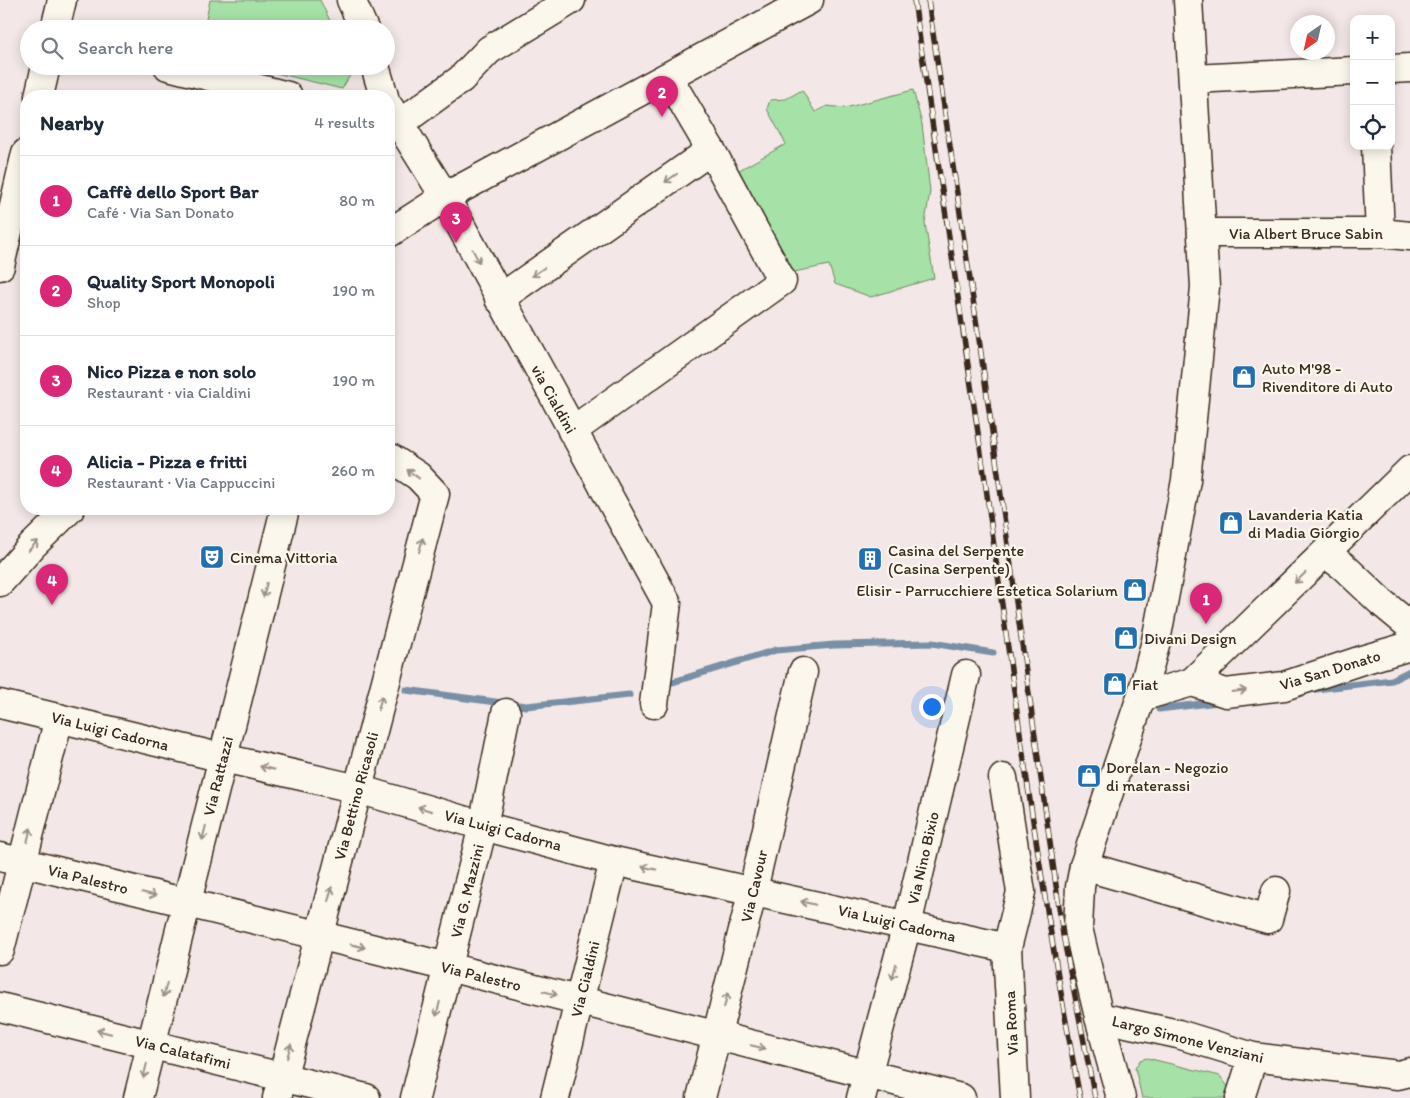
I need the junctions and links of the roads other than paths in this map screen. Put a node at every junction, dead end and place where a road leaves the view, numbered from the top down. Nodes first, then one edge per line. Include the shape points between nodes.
1 (62, 0) edge
2 (571, 0) edge
3 (809, 0) edge
4 (1188, 0) edge
5 (57, 20) edge
6 (1410, 68) edge
7 (1395, 69) edge
8 (1350, 71) edge
9 (44, 75) edge
10 (204, 75) edge
11 (378, 75) edge
12 (668, 77) junction
13 (1193, 79) junction
14 (40, 90) edge
15 (264, 90) edge
16 (382, 90) edge
17 (395, 116) edge
18 (395, 123) edge
19 (711, 150) junction
20 (1376, 150) edge
21 (20, 187) edge
22 (445, 198) junction
23 (395, 229) edge
24 (1202, 233) junction
25 (1380, 233) junction
26 (1410, 236) edge
27 (8, 256) edge
28 (499, 299) junction
29 (572, 431) junction
30 (395, 461) edge
31 (1410, 470) edge
32 (64, 515) edge
33 (284, 515) edge
34 (1326, 554) junction
35 (0, 582) edge
36 (1410, 626) edge
37 (1410, 646) edge
38 (803, 672) dead end
39 (966, 674) dead end
40 (1192, 682) junction
41 (1141, 697) junction
42 (0, 704) edge
43 (654, 704) dead end
44 (506, 713) dead end
45 (58, 718) junction
46 (223, 758) junction
47 (1003, 778) dead end
48 (358, 789) junction
49 (483, 826) junction
50 (11, 860) edge
51 (614, 861) junction
52 (1084, 866) junction
53 (753, 890) junction
54 (1276, 891) dead end
55 (186, 903) junction
56 (907, 925) junction
57 (319, 936) junction
58 (1007, 948) junction
59 (0, 950) edge
60 (448, 967) junction
61 (579, 1001) junction
62 (0, 1007) edge
63 (1098, 1017) junction
64 (718, 1036) junction
65 (152, 1044) junction
66 (1253, 1057) junction
67 (1404, 1073) edge
68 (864, 1086) edge
69 (280, 1088) edge
70 (138, 1098) edge
71 (366, 1098) edge
72 (415, 1098) edge
73 (555, 1098) edge
74 (701, 1098) edge
75 (961, 1098) edge
76 (1015, 1098) edge
77 (1122, 1098) edge
78 (1240, 1098) edge

1 - 5 street
2 - 17 street via 489,50 462,79
3 - 12 street
4 - 13 street
6 - 7 street
8 - 13 street
9 - 14 street
10 - 15 street
11 - 16 street
12 - 19 street
12 - 22 street
13 - 24 street
18 - 22 street, via Cialdini
19 -> 28 street
19 - 29 street via 782,280
20 - 25 street
21 - 27 street
22 - 23 street
22 -> 28 street, via Cialdini
24 - 25 street, Via Albert Bruce Sabin
24 - 41 street via 1205,287 1186,480 1156,641
25 - 26 street, Via Albert Bruce Sabin
28 - 29 street, via Cialdini
29 - 43 street, via Cialdini via 667,603
48 -> 30 street, Via Bettino Ricasoli via 435,494 418,476
31 - 34 street
35 -> 32 street
33 -> 46 street, Via Rattazzi
34 - 36 street
34 -> 40 street
40 -> 37 street, Via San Donato via 1226,693 1284,686
38 - 53 street, Via Cavour
39 - 56 street, Via Nino Bixio
40 - 41 street
41 - 52 street
42 - 45 street, Via Luigi Cadorna
44 - 49 street, Via G. Mazzini
45 - 46 street, Via Luigi Cadorna
50 -> 45 street
48 -> 46 street, Via Luigi Cadorna
46 -> 55 street, Via Rattazzi
47 - 58 street, Via Roma via 1021,892
49 -> 48 street, Via Luigi Cadorna
57 -> 48 street, Via Bettino Ricasoli
49 - 51 street, Via Luigi Cadorna
49 - 60 street, Via G. Mazzini
50 -> 55 street, Via Palestro
50 - 59 street
53 -> 51 street, Via Luigi Cadorna
51 - 61 street, Via Cialdini
52 - 54 street via 1268,919
52 - 63 street via 1078,928
56 -> 53 street, Via Luigi Cadorna
64 -> 53 street, Via Cavour
55 - 57 street, Via Palestro
55 -> 65 street, Via Rattazzi
56 - 58 street, Via Luigi Cadorna
56 -> 68 street, Via Nino Bixio
57 -> 60 street, Via Palestro
69 -> 57 street, Via Bettino Ricasoli
58 - 76 street, Via Roma
60 -> 61 street, Via Palestro
60 -> 72 street, Via G. Mazzini
61 - 64 street, Via Palestro
61 - 73 street, Via Cialdini
65 -> 62 street, Via Calatafimi
63 - 66 street, Largo Simone Venziani via 1178,1034
63 - 77 street
64 -> 68 street, Via Palestro
64 - 74 street, Via Cavour
65 - 69 street, Via Calatafimi
65 -> 70 street, Via Rattazzi
66 - 67 street, Largo Simone Venziani
66 - 78 street
68 - 75 street, Via Palestro
69 - 71 street, Via Calatafimi

